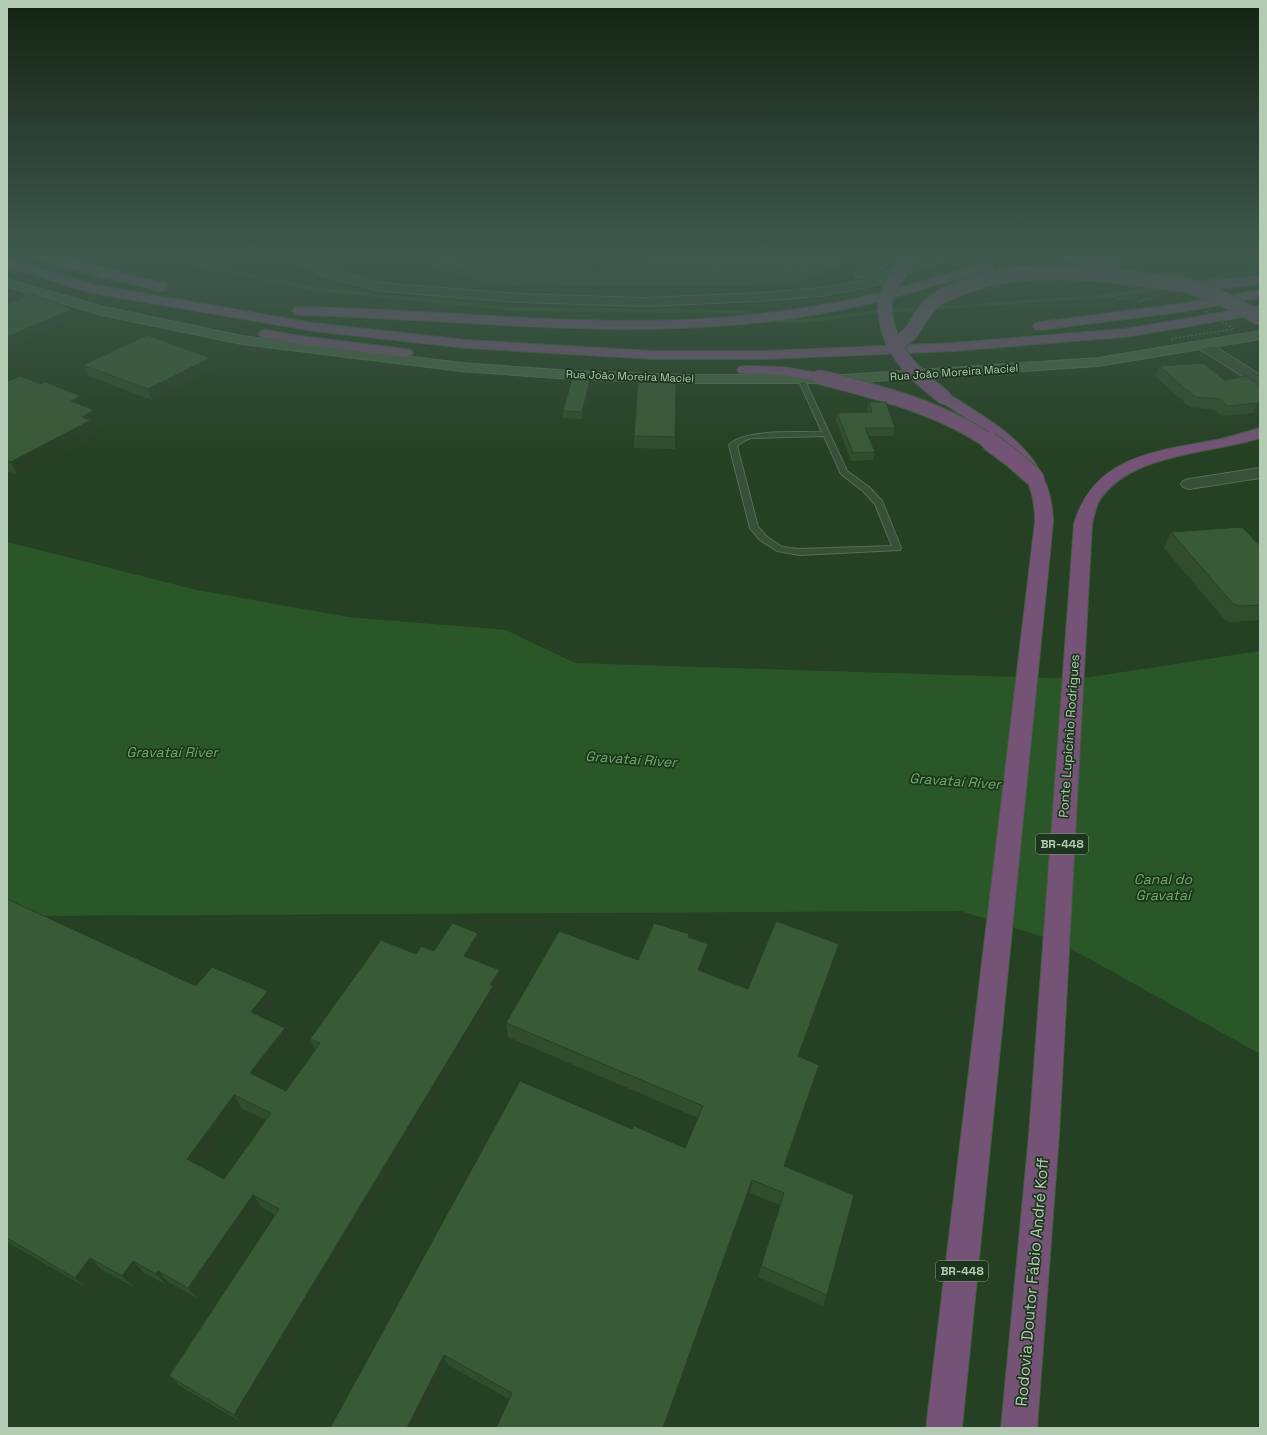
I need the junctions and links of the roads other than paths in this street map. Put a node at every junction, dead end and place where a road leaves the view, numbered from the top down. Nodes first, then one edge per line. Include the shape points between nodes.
1 (155, 322) edge
2 (210, 322) edge
3 (284, 322) edge
4 (377, 322) edge
5 (533, 322) edge
6 (717, 322) edge
7 (886, 322) edge
8 (917, 322) edge
9 (1065, 322) edge
10 (1186, 322) edge
11 (1024, 327) dead end
12 (927, 334) dead end
13 (1260, 336) edge
14 (576, 337) dead end
15 (874, 337) dead end
16 (1203, 344) junction
17 (894, 347) junction
18 (801, 379) junction
19 (1260, 381) edge
20 (1260, 433) edge
21 (827, 434) junction
22 (1260, 473) edge
23 (1035, 478) junction
24 (1189, 484) dead end
25 (1044, 1135) joint
26 (944, 1428) edge
27 (1019, 1428) edge

1 - 18 street, Rua João Moreira Maciel via 242,340 453,366 572,375
2 - 23 highway, bridge via 300,340 367,349 552,364 783,371 819,377 865,388 948,418 1005,450
3 - 10 highway via 466,344 653,355 767,355 953,347 1124,332
4 - 14 highway via 530,336
5 - 6 highway, bridge via 659,325
7 - 17 highway, bridge
8 - 17 highway, bridge via 912,331
9 - 11 highway
12 - 15 highway
13 - 16 street, Rua João Moreira Maciel
16 - 18 street, Rua João Moreira Maciel via 1098,362 844,380
16 - 19 street
17 - 23 highway, bridge via 922,381 990,427 1013,448
18 - 21 lane
20 - 25 highway, Ponte Lupicínio Rodrigues / BR-448 via 1143,460 1126,469 1100,490 1090,503 1083,524
21 - 21 lane via 751,436 740,439 733,445 754,528 780,550 799,552 897,548 879,503 844,472
22 - 24 street
23 - 26 highway, BR-448 via 1044,506 1042,546
25 - 27 highway, Rodovia Doutor Fábio André Koff / BR-448

